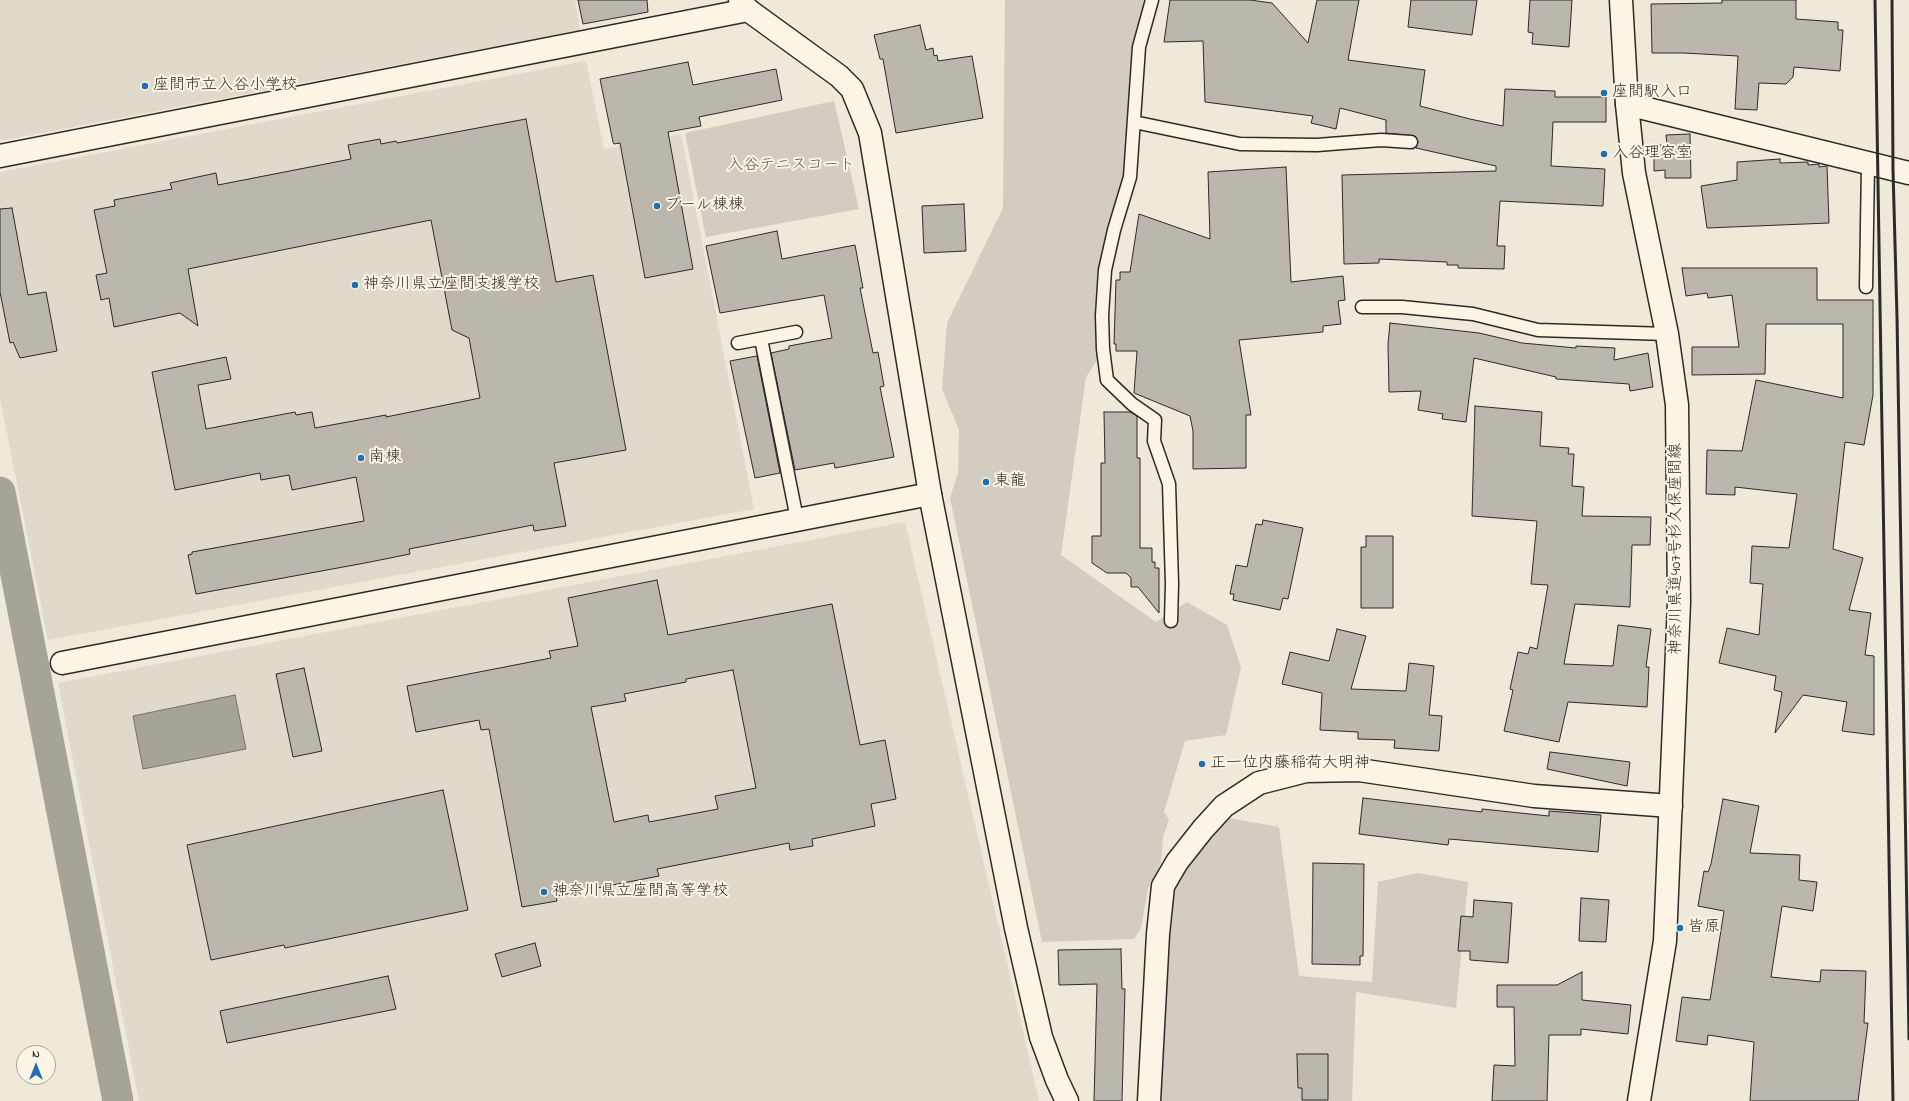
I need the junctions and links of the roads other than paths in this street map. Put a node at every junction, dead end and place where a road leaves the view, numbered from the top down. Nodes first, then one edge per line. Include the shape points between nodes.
1 (1152, 0) edge
2 (1621, 0) edge
3 (744, 5) edge
4 (1627, 104) junction
5 (1134, 122) junction
6 (1411, 142) dead end
7 (0, 156) edge
8 (1868, 164) junction
9 (1909, 173) edge
10 (1866, 287) dead end
11 (1362, 307) dead end
12 (796, 332) dead end
13 (1666, 334) junction
14 (761, 339) junction
15 (738, 343) dead end
16 (930, 494) junction
17 (797, 519) junction
18 (1171, 620) dead end
19 (62, 663) dead end
20 (1671, 806) junction
21 (1068, 1101) edge
22 (1149, 1101) edge
23 (1639, 1101) edge

1 - 5 lane via 1139,47
2 - 4 street, 神奈川県道407号杉久保座間線
3 - 7 street
3 - 16 street via 839,76 852,89 870,133
4 - 8 street
4 - 13 street, 神奈川県道407号杉久保座間線 via 1634,173
5 - 6 lane via 1240,144 1317,145 1381,140
5 - 18 lane via 1130,177 1105,270 1102,349 1107,380 1132,404 1156,420 1154,441 1169,484
8 - 9 street
8 - 10 lane
11 - 13 lane via 1402,307 1473,314 1538,330
12 - 14 lane
13 - 20 street, 神奈川県道407号杉久保座間線 via 1677,406 1679,602
14 - 15 lane
14 - 17 lane
16 - 17 street
16 - 21 street via 1016,928 1041,1037
17 - 19 street
20 - 22 street via 1534,796 1359,770 1306,771 1258,783 1224,806 1177,862 1163,886
20 - 23 street, 神奈川県道407号杉久保座間線 via 1664,941

